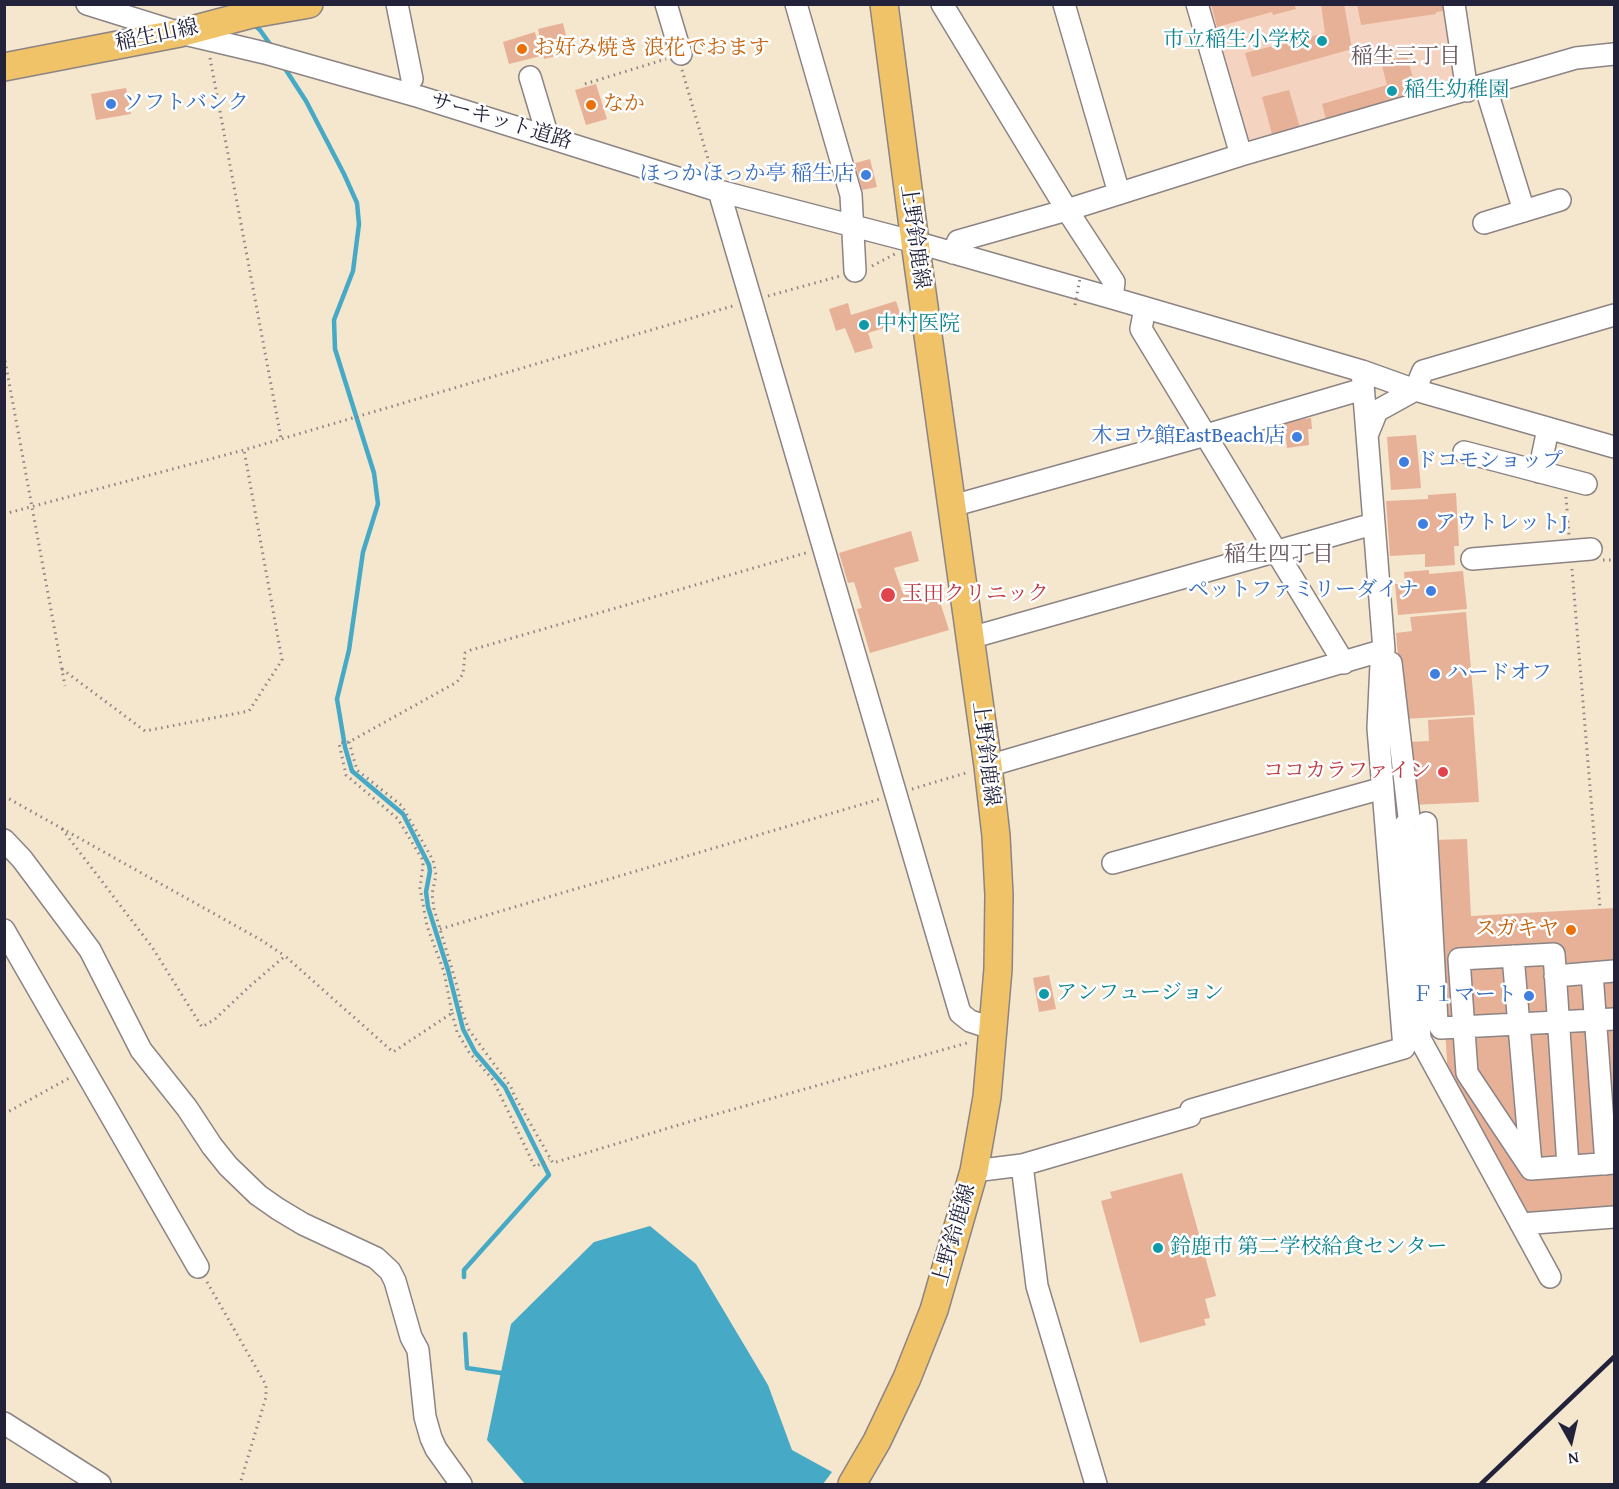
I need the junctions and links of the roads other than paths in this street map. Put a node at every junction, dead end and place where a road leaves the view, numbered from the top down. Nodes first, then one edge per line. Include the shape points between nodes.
1 (87, 4) edge
2 (309, 4) edge
3 (397, 4) edge
4 (666, 4) edge
5 (796, 4) edge
6 (884, 4) edge
7 (942, 4) edge
8 (1064, 4) edge
9 (1197, 4) edge
10 (1454, 4) edge
11 (180, 33) junction
12 (1614, 54) edge
13 (679, 55) road end
14 (4, 68) edge
15 (530, 77) dead end
16 (412, 78) dead end
17 (1476, 88) junction
18 (549, 137) junction
19 (1241, 155) junction
20 (719, 191) junction
21 (1119, 193) junction
22 (1560, 200) dead end
23 (1067, 210) junction
24 (1524, 211) junction
25 (1484, 223) dead end
26 (854, 226) junction
27 (915, 242) junction
28 (953, 253) junction
29 (855, 271) road end
30 (1112, 298) junction
31 (1145, 308) junction
32 (1614, 315) edge
33 (1362, 380) junction
34 (1415, 390) junction
35 (1548, 429) junction
36 (1206, 435) junction
37 (1366, 439) junction
38 (1614, 447) edge
39 (1464, 452) dead end
40 (1539, 472) junction
41 (1586, 484) dead end
42 (952, 506) junction
43 (1373, 524) junction
44 (1581, 550) road end
45 (1277, 551) junction
46 (1472, 559) dead end
47 (970, 638) junction
48 (1384, 650) junction
49 (1344, 663) junction
50 (1381, 764) junction
51 (988, 766) junction
52 (1383, 788) junction
53 (1410, 822) junction
54 (4, 840) edge
55 (1113, 863) dead end
56 (4, 930) edge
57 (1513, 956) junction
58 (1614, 971) edge
59 (1592, 973) junction
60 (1555, 976) junction
61 (1606, 1019) edge
62 (1558, 1022) junction
63 (994, 1024) junction
64 (1519, 1024) junction
65 (1465, 1028) junction
66 (1022, 1164) junction
67 (1610, 1164) edge
68 (1568, 1166) junction
69 (1531, 1169) junction
70 (974, 1171) junction
71 (1614, 1217) edge
72 (1521, 1224) junction
73 (198, 1268) road end
74 (1550, 1277) dead end
75 (4, 1423) edge
76 (100, 1485) edge
77 (461, 1485) edge
78 (852, 1485) edge
79 (1096, 1485) edge

1 - 11 street, サーキット道路
2 - 11 main road, 稲生山線
3 - 16 street
4 - 13 street
5 - 26 street via 851,195
6 - 27 main road, 上野鈴鹿線
7 - 23 street
8 - 21 street
9 - 19 street
10 - 17 street
11 - 14 main road, 稲生山線
11 - 18 street, サーキット道路 via 265,53
12 - 17 street via 1576,58
15 - 18 street
17 - 19 street
17 - 24 street
18 - 20 street, サーキット道路
19 - 21 street
20 - 26 street, サーキット道路
20 - 63 street via 960,1013 968,1020
21 - 23 street
22 - 24 street
23 - 28 street via 958,241
23 - 30 street via 1114,282
24 - 25 street
26 - 27 street, サーキット道路
26 - 29 street
27 - 28 street, サーキット道路
27 - 42 main road, 上野鈴鹿線
28 - 30 street, サーキット道路
30 - 31 street, サーキット道路
31 - 33 street, サーキット道路
31 - 36 street via 1141,329
32 - 34 street via 1423,371
33 - 34 street, サーキット道路
33 - 36 street
33 - 37 street
34 - 35 street, サーキット道路
34 - 37 street via 1377,411
35 - 38 street, サーキット道路
35 - 40 street
36 - 42 street
36 - 45 street
37 - 43 street
39 - 40 street
40 - 41 street
42 - 47 main road, 上野鈴鹿線
43 - 45 street
43 - 48 street
44 - 46 street
45 - 47 street
45 - 49 street
47 - 51 main road, 上野鈴鹿線
48 - 49 street
48 - 50 street via 1378,728
48 - 53 street via 1390,657
49 - 51 street
50 - 52 street
50 - 53 street via 1388,766 1399,783
51 - 63 main road, 上野鈴鹿線 via 999,895
52 - 55 street
52 - 66 street via 1404,1047 1191,1110 1190,1116
53 - 65 street via 1437,1022 1441,1028
53 - 72 street via 1420,1039
54 - 77 street via 90,950 141,1050 228,1166 278,1209 376,1258 390,1271 418,1350 430,1438
56 - 73 street
57 - 60 street via 1554,954
57 - 64 street
57 - 65 street via 1459,959
58 - 59 street
59 - 60 street
59 - 61 street
60 - 62 street
61 - 62 street
61 - 67 street
62 - 64 street
62 - 68 street
63 - 70 main road, 上野鈴鹿線
64 - 65 street
64 - 69 street
65 - 69 street via 1467,1073
66 - 70 street
66 - 79 street via 1037,1286
67 - 68 street
68 - 69 street
70 - 78 main road, 上野鈴鹿線 via 930,1320 907,1378
71 - 72 street
72 - 74 street
75 - 76 street

